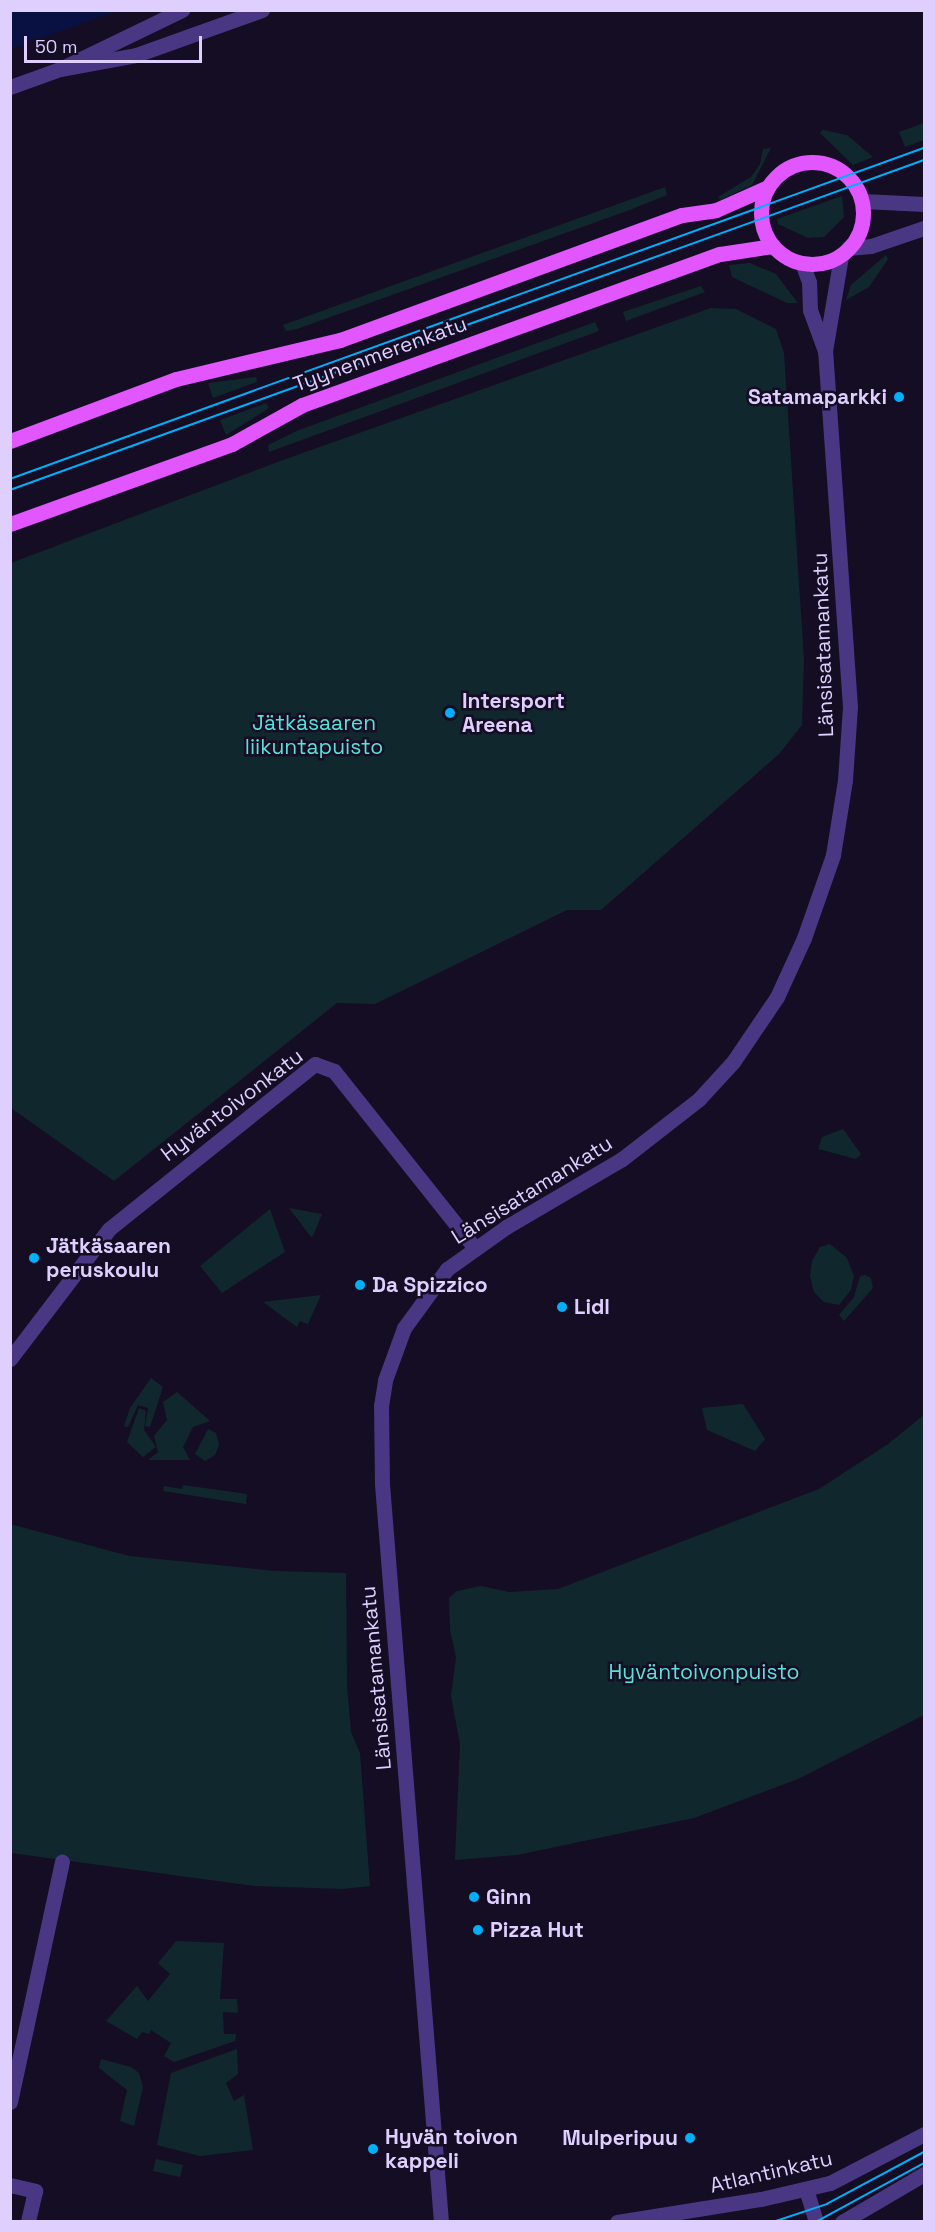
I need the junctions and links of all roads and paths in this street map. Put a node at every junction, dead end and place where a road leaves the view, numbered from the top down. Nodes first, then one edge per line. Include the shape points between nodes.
1 (182, 10) edge
2 (262, 10) edge
3 (60, 69) junction
4 (10, 87) edge
5 (768, 187) junction
6 (863, 201) junction
7 (924, 204) edge
8 (924, 228) edge
9 (772, 246) junction
10 (844, 252) junction
11 (802, 263) junction
12 (825, 351) junction
13 (10, 441) edge
14 (10, 524) edge
15 (474, 1247) junction
16 (10, 1359) edge
17 (62, 1862) dead end
18 (10, 2102) edge
19 (924, 2134) edge
20 (924, 2174) edge
21 (10, 2185) edge
22 (806, 2189) junction
23 (28, 2222) edge
24 (441, 2222) edge
25 (617, 2222) edge
26 (816, 2222) edge
27 (842, 2222) edge

1 - 3 street
2 - 3 street via 136,55
3 - 4 street
5 - 6 main road, Tyynenmerenkatu via 795,167 824,163 849,175
5 - 9 main road via 759,219 761,231
5 - 13 main road, Tyynenmerenkatu via 716,210 682,215 340,340 176,379
6 - 7 street
6 - 10 main road via 862,219
8 - 10 street
9 - 11 main road
9 - 14 main road, Tyynenmerenkatu via 720,254 324,397 286,412 232,444
10 - 11 main road via 829,261
10 - 12 street, Länsisatamankatu
11 - 12 street, Länsisatamankatu via 809,282 810,310
12 - 15 street, Länsisatamankatu via 850,707 845,780 832,855 804,938 777,997 734,1062 699,1099 622,1159
15 - 16 street, Hyväntoivonkatu via 334,1071 315,1064 109,1229
15 - 24 street, Länsisatamankatu via 447,1269 413,1312 392,1357 381,1406 382,1484
17 - 18 street
19 - 22 street, Atlantinkatu via 858,2172
20 - 27 street
21 - 23 street via 35,2191
22 - 25 street, Atlantinkatu
22 - 26 street

